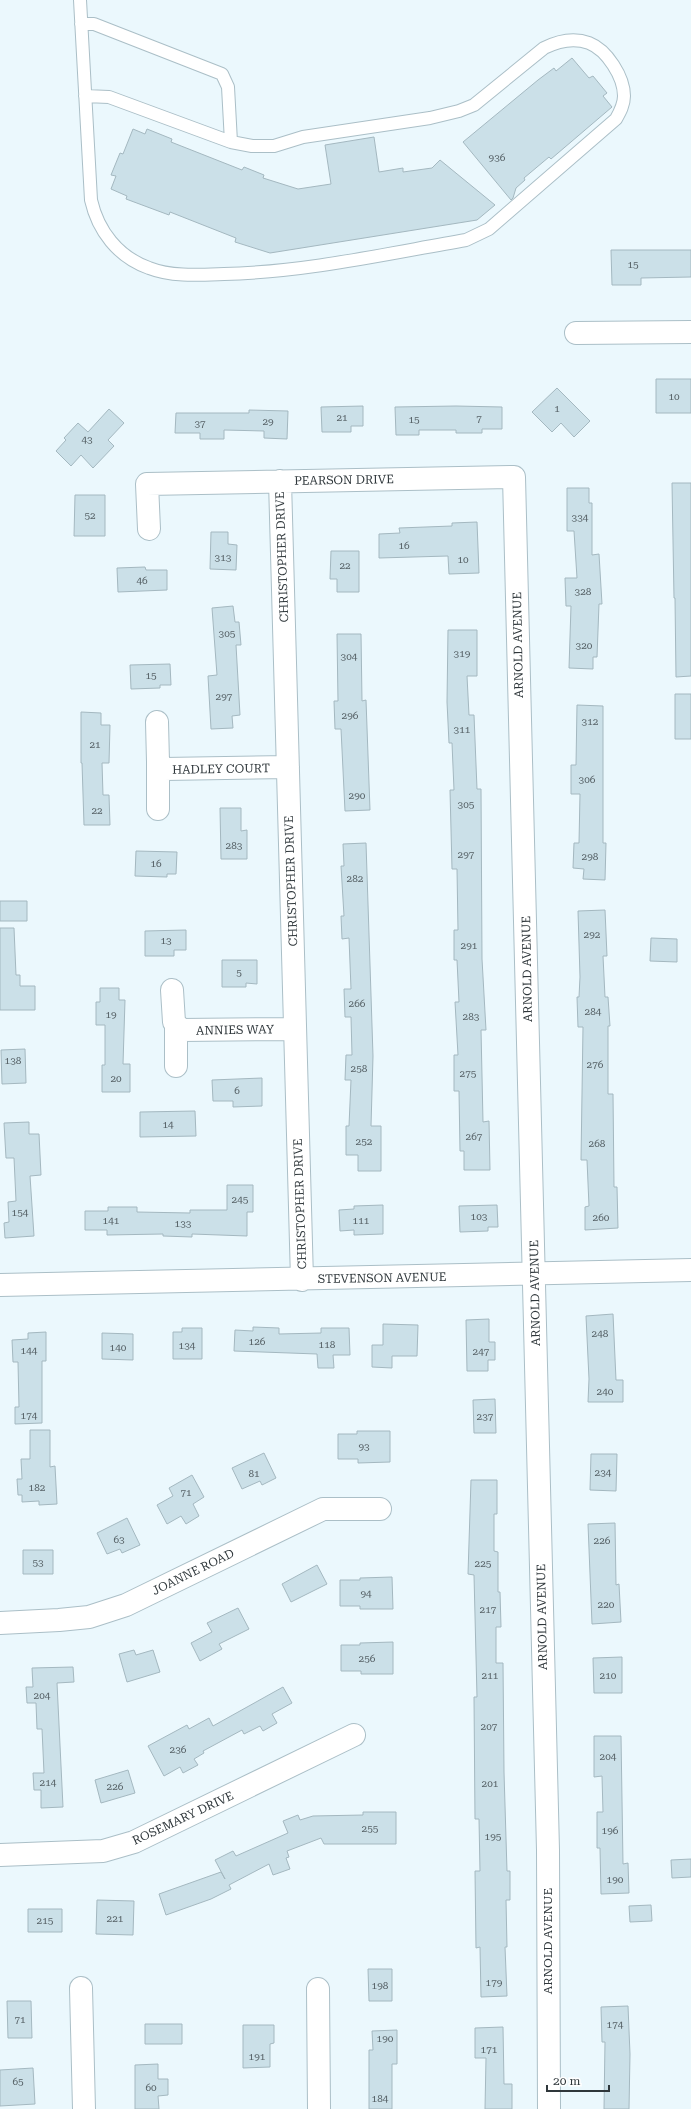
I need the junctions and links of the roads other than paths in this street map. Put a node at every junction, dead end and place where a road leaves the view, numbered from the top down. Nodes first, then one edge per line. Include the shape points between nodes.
1 (80, 0) edge
2 (81, 24) junction
3 (85, 96) junction
4 (231, 142) junction
5 (691, 332) edge
6 (576, 333) dead end
7 (514, 477) joint
8 (280, 481) junction
9 (149, 529) dead end
10 (157, 722) dead end
11 (158, 762) junction
12 (288, 767) junction
13 (158, 809) dead end
14 (172, 990) dead end
15 (176, 1026) junction
16 (295, 1029) junction
17 (176, 1066) dead end
18 (691, 1270) edge
19 (534, 1274) junction
20 (302, 1280) junction
21 (0, 1285) edge
22 (380, 1509) dead end
23 (0, 1623) edge
24 (354, 1735) dead end
25 (0, 1855) edge
26 (81, 1988) dead end
27 (318, 1989) dead end
28 (84, 2109) edge
29 (319, 2109) edge
30 (549, 2109) edge

1 - 2 lane
2 - 3 lane
2 - 4 lane via 94,24 222,74 228,86
3 - 4 lane via 109,97
3 - 4 lane via 91,200 96,218 105,234 124,254 148,268 169,273 214,275 300,270 466,240 479,235 616,119 621,111 624,95 619,77 601,51 590,43 569,40 544,48 474,105 459,111 430,118 303,137 274,146 252,146
5 - 6 street
7 - 8 street, PEARSON DRIVE
7 - 19 street, ARNOLD AVENUE
8 - 9 street, PEARSON DRIVE via 147,484
8 - 12 street, CHRISTOPHER DRIVE
10 - 11 street, HADLEY COURT
11 - 12 street, HADLEY COURT via 162,768 169,770
11 - 13 street, HADLEY COURT
12 - 16 street, CHRISTOPHER DRIVE
14 - 15 street
15 - 16 street, ANNIES WAY via 183,1031
15 - 17 street
16 - 20 street, CHRISTOPHER DRIVE
18 - 19 street, STEVENSON AVENUE
19 - 20 street, STEVENSON AVENUE
19 - 30 street, ARNOLD AVENUE via 548,1842
20 - 21 street, STEVENSON AVENUE
22 - 23 street, JOANNE ROAD via 323,1509 126,1604 89,1617
24 - 25 street, ROSEMARY DRIVE via 134,1842 103,1851
26 - 28 street
27 - 29 street

